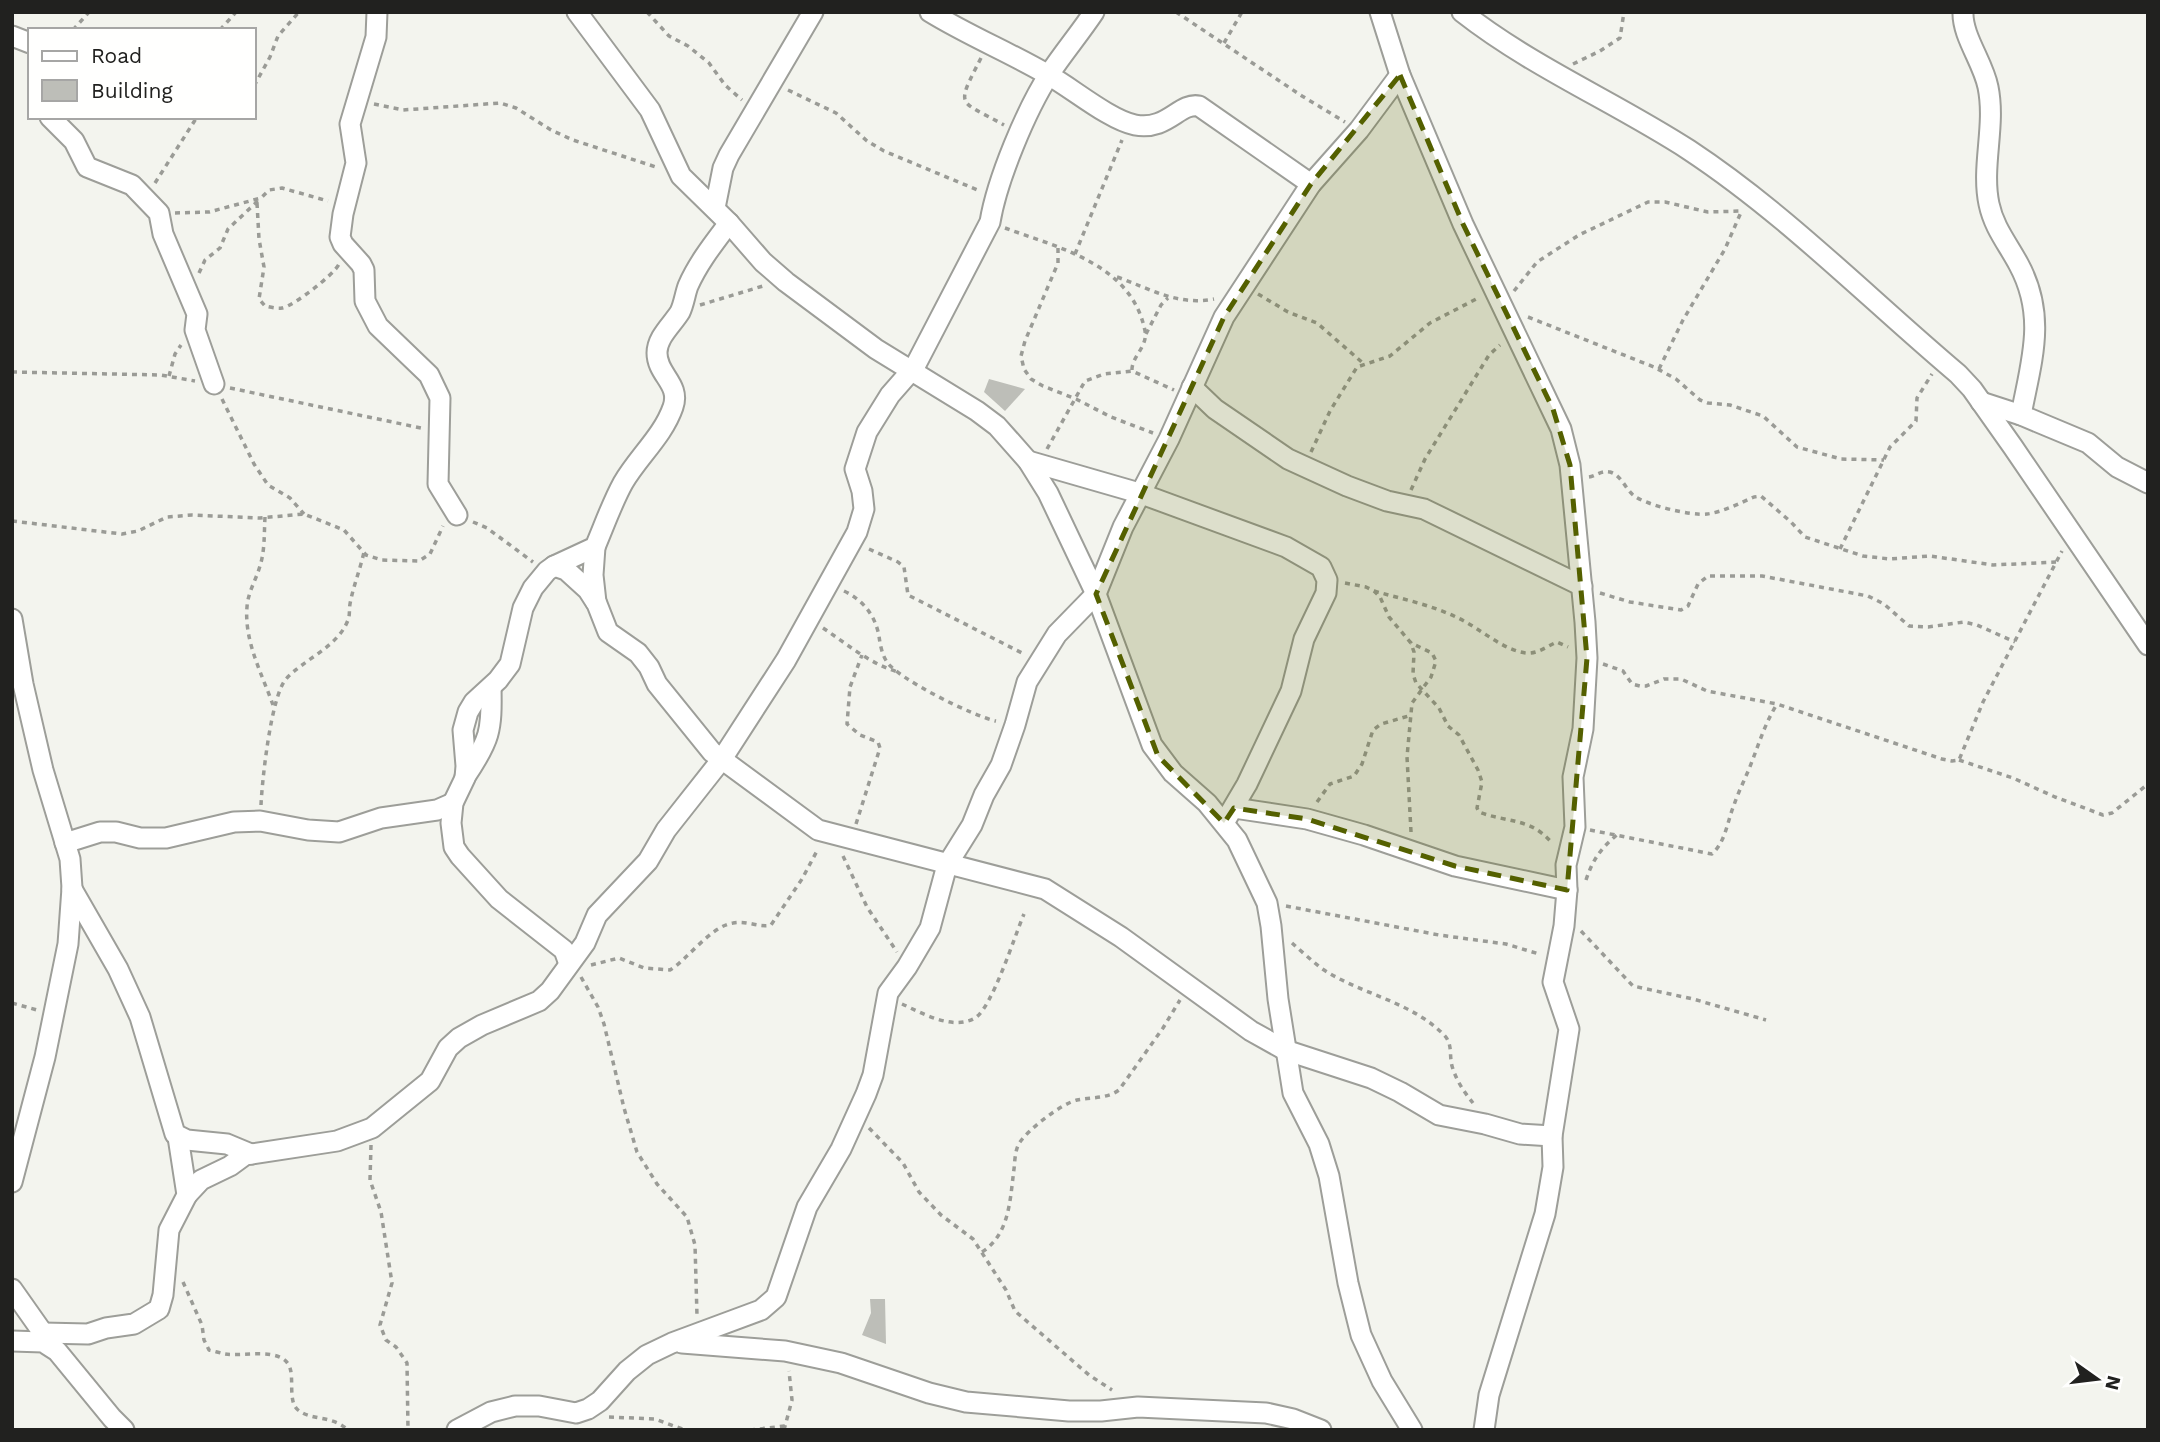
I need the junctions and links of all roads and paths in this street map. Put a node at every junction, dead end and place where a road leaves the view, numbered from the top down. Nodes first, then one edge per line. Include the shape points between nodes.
1 (89, 12) edge
2 (236, 12) edge
3 (299, 12) edge
4 (577, 12) edge
5 (647, 12) edge
6 (813, 12) edge
7 (930, 12) edge
8 (1094, 12) edge
9 (1176, 12) edge
10 (1242, 12) edge
11 (1380, 12) edge
12 (1462, 12) edge
13 (1624, 12) edge
14 (1963, 12) edge
15 (374, 16) edge
16 (75, 28) edge
17 (222, 28) edge
18 (1224, 43) junction
19 (989, 44) junction
20 (1556, 73) junction
21 (1049, 75) junction
22 (1400, 75) junction
23 (256, 83) edge
24 (773, 83) junction
25 (358, 100) junction
26 (755, 110) junction
27 (52, 119) edge
28 (196, 119) edge
29 (1130, 124) junction
30 (1359, 130) junction
31 (1019, 134) junction
32 (681, 176) junction
33 (1311, 184) junction
34 (261, 198) junction
35 (994, 200) junction
36 (257, 204) junction
37 (1747, 204) junction
38 (152, 206) junction
39 (345, 206) junction
40 (715, 208) junction
41 (990, 222) junction
42 (729, 223) junction
43 (343, 244) junction
44 (1058, 248) junction
45 (1074, 254) junction
46 (1112, 276) junction
47 (786, 282) junction
48 (1242, 288) junction
49 (1168, 297) junction
50 (1502, 300) junction
51 (194, 306) junction
52 (681, 310) junction
53 (195, 327) junction
54 (1517, 332) junction
55 (1146, 334) junction
56 (1935, 355) junction
57 (1364, 363) junction
58 (1659, 369) junction
59 (911, 371) junction
60 (1132, 371) junction
61 (169, 376) dead end
62 (214, 384) joint
63 (1190, 392) junction
64 (1076, 399) junction
65 (1981, 402) junction
66 (2021, 415) junction
67 (1169, 439) junction
68 (1884, 460) junction
69 (1034, 462) junction
70 (1304, 467) junction
71 (1571, 471) junction
72 (2148, 483) edge
73 (1139, 493) junction
74 (1406, 505) junction
75 (304, 514) junction
76 (457, 515) junction
77 (265, 517) junction
78 (12, 521) edge
79 (2072, 534) junction
80 (852, 542) junction
81 (595, 547) junction
82 (1840, 549) junction
83 (364, 552) junction
84 (2056, 562) junction
85 (551, 568) junction
86 (1327, 580) junction
87 (828, 583) junction
88 (1582, 586) junction
89 (1374, 592) junction
90 (1096, 594) junction
91 (597, 604) junction
92 (808, 618) junction
93 (12, 619) edge
94 (2015, 642) junction
95 (1411, 643) junction
96 (2148, 645) edge
97 (862, 655) junction
98 (1587, 658) junction
99 (1038, 661) junction
100 (900, 673) junction
101 (491, 687) junction
102 (1421, 691) junction
103 (1777, 704) junction
104 (274, 707) junction
105 (1412, 715) junction
106 (1016, 725) junction
107 (722, 759) junction
108 (1959, 760) junction
109 (465, 778) junction
110 (2148, 784) edge
111 (453, 803) junction
112 (1229, 816) junction
113 (1307, 819) junction
114 (260, 821) junction
115 (1575, 827) junction
116 (827, 832) junction
117 (1618, 834) junction
118 (851, 838) junction
119 (65, 843) junction
120 (1413, 852) junction
121 (947, 865) junction
122 (1566, 865) junction
123 (72, 888) junction
124 (1575, 888) junction
125 (1267, 903) junction
126 (1024, 914) dead end
127 (1271, 926) junction
128 (1579, 928) dead end
129 (569, 964) junction
130 (1556, 965) junction
131 (907, 967) junction
132 (1188, 987) junction
133 (887, 998) junction
134 (12, 1003) edge
135 (53, 1014) junction
136 (1766, 1020) dead end
137 (1285, 1050) junction
138 (856, 1114) junction
139 (1485, 1124) junction
140 (372, 1128) junction
141 (1552, 1136) junction
142 (178, 1137) junction
143 (251, 1154) junction
144 (12, 1182) edge
145 (187, 1195) junction
146 (982, 1252) junction
147 (167, 1257) junction
148 (12, 1289) edge
149 (698, 1334) junction
150 (45, 1338) junction
151 (12, 1341) edge
152 (672, 1343) junction
153 (785, 1351) junction
154 (1138, 1407) junction
155 (576, 1413) junction
156 (785, 1428) edge
157 (124, 1430) edge
158 (348, 1430) edge
159 (408, 1430) edge
160 (457, 1430) edge
161 (685, 1430) edge
162 (750, 1430) edge
163 (1321, 1430) edge
164 (1412, 1430) edge
165 (1484, 1430) edge

1 - 16 path
2 - 17 path
3 - 23 path via 278,36
4 - 32 street via 650,110
5 - 26 path via 669,36 709,62 725,85
6 - 24 street
7 - 19 street
8 - 21 street
9 - 18 path
10 - 18 path
11 - 22 street
12 - 20 street
13 - 20 path via 1616,41
14 - 66 street via 1964,27 1988,89 1988,202 1996,228 2020,266 2037,323
15 - 25 street via 376,37
18 - 30 path
19 - 21 street
19 - 31 path via 965,89 964,100 970,108
20 - 37 street via 1691,152
21 - 29 street
21 - 31 street
22 - 30 street
22 - 50 street via 1463,223
24 - 26 street
24 - 35 path via 836,113 884,151
25 - 32 path via 403,110 499,103 516,107 551,130
25 - 39 street via 350,124 356,163
26 - 40 street via 723,168
27 - 38 street via 74,141 87,167 132,184
28 - 38 path
29 - 33 street via 1146,127 1168,121 1192,105 1199,106
29 - 45 path
30 - 33 street
31 - 35 street
32 - 40 street
33 - 48 street
34 - 36 path
34 - 38 path via 195,214
34 - 39 path via 269,190 282,188
35 - 41 street
36 - 43 path via 264,267 260,299 265,306 282,309 335,273
36 - 51 path via 228,229 219,248 202,265
37 - 50 path via 1708,212 1648,202 1579,235 1537,262
37 - 56 street via 1859,286
37 - 58 path
38 - 51 street
39 - 43 street via 340,233
40 - 42 street
41 - 44 path
41 - 59 street
42 - 47 street
42 - 52 street via 688,286
43 - 76 street via 364,270 365,301 378,326 429,375 440,398 438,484
44 - 45 path
44 - 64 path via 1058,263 1021,356 1031,379
45 - 46 path
46 - 49 path
46 - 55 path via 1132,300
47 - 52 path
47 - 59 street
48 - 49 path via 1211,300
48 - 57 path via 1317,323
48 - 63 street via 1212,340
49 - 55 path
50 - 54 street
50 - 57 path via 1477,298 1457,307 1390,356
50 - 58 path
51 - 53 street
52 - 81 street via 656,356 675,389 673,407 623,483
53 - 61 path via 175,354
53 - 62 street
54 - 71 street via 1561,429
54 - 74 path via 1484,363 1425,459
55 - 60 path
56 - 65 street
56 - 68 path via 1933,370 1917,398 1916,421 1896,439
57 - 70 path via 1340,393
58 - 68 path via 1700,400 1763,416 1797,447 1841,459
59 - 69 street via 977,411
59 - 80 street via 876,415 860,448 855,469 864,509
60 - 63 path
60 - 64 path via 1091,377
62 - 75 path via 268,485 290,498
63 - 67 street
63 - 70 street
64 - 67 path
64 - 69 path
65 - 66 street
65 - 79 street
66 - 72 street via 2088,443 2117,467
67 - 73 street
68 - 82 path
69 - 73 street
69 - 90 street
70 - 74 street
71 - 82 path via 1590,477 1611,472 1644,502 1695,513 1708,514 1761,496 1805,537
71 - 88 street
73 - 86 street via 1286,547 1321,567
73 - 90 street
74 - 88 street via 1424,509
75 - 77 path
75 - 83 path via 344,530
76 - 83 path via 441,527 430,554 419,561 382,560
76 - 85 path via 487,527 521,554
77 - 78 path via 167,517 122,534
77 - 104 path via 265,542 247,619 252,648
79 - 84 path
79 - 96 street
80 - 87 street
80 - 99 path via 904,567 908,595 914,599
81 - 85 street
81 - 91 street
82 - 84 path via 1875,559 1930,556 1993,565
83 - 104 path via 349,619 332,642 285,680
84 - 94 path
85 - 91 street via 566,570
85 - 101 street via 523,608 510,664
86 - 89 path
86 - 112 street via 1326,593 1304,639 1291,691
87 - 92 street
87 - 100 path via 863,603 872,615 888,663
88 - 94 path via 1630,602 1681,610 1708,576 1762,576 1868,596 1909,626 1964,622
88 - 98 street
89 - 95 path
89 - 98 path via 1436,608 1512,649 1537,652 1557,642
90 - 99 street
90 - 112 street via 1158,757 1207,803
91 - 107 street via 608,632 638,653 689,725
92 - 97 path
92 - 107 street
93 - 119 street via 43,770
94 - 108 path
95 - 102 path via 1413,674
95 - 102 path via 1432,653 1436,661
97 - 100 path
97 - 118 path via 850,687 847,724 878,742 880,748
98 - 103 path via 1623,671 1632,684 1640,686 1673,678 1716,694
98 - 115 street via 1583,729 1573,777
99 - 106 street via 1027,681
100 - 106 path via 981,717
101 - 109 street via 491,730
101 - 109 street via 474,702 465,720
102 - 105 path via 1412,703
102 - 122 path via 1459,734 1478,770 1482,782 1479,812 1541,831
103 - 108 path via 1942,759
103 - 117 path via 1765,724 1728,827 1712,854
104 - 114 path via 261,781
105 - 113 path via 1373,730 1354,776 1330,784
105 - 120 path via 1407,787
106 - 121 street via 972,825
107 - 116 street via 799,818
107 - 129 street via 638,874 597,915
108 - 110 path via 2103,815
109 - 111 street
111 - 114 street via 360,823 340,832
111 - 129 street via 451,834 460,856
112 - 113 street
112 - 125 street
113 - 120 street
114 - 119 street via 234,822 166,838 100,832
115 - 117 path
115 - 122 street
116 - 118 street
116 - 129 path via 771,925 726,925 670,970 614,958
117 - 124 path via 1602,846
118 - 121 street
118 - 131 path via 844,844 843,858 867,907
119 - 123 street
120 - 124 street via 1455,866
121 - 131 street via 930,928
121 - 132 street via 1045,889 1121,936
122 - 124 street
123 - 135 street via 68,944
123 - 142 street via 139,1017
124 - 130 street
125 - 127 street
125 - 130 path via 1506,944 1535,951
126 - 133 path via 976,1018 936,1019
127 - 137 street
127 - 139 path via 1322,968 1388,999 1446,1037 1461,1087
128 - 136 path via 1633,986
129 - 140 street via 539,1001 453,1043 430,1081
129 - 149 path via 598,1007 637,1152 657,1184 687,1217 695,1245
130 - 141 street via 1553,986 1569,1035
131 - 133 street
132 - 137 street
132 - 146 path via 1119,1090 1073,1101 1019,1143 1005,1223 1000,1236
133 - 138 street via 873,1075
134 - 135 path
135 - 144 street
137 - 139 street via 1350,1069 1436,1114
137 - 164 street via 1293,1093 1319,1144 1329,1176 1361,1335
138 - 146 path via 903,1163 919,1192
138 - 149 street via 842,1149 807,1207 776,1297 761,1310
139 - 141 street via 1520,1134
140 - 143 street via 337,1141
140 - 159 path via 370,1180 381,1212 392,1283 380,1325 386,1340 407,1363
141 - 165 street via 1553,1167 1545,1214 1489,1395
142 - 143 street via 227,1144
142 - 145 street
143 - 145 street via 201,1180
145 - 147 street via 169,1230
146 - 154 path via 1015,1311 1089,1375
147 - 150 street via 159,1309 142,1321 83,1336
147 - 158 path via 187,1289 209,1350 286,1360 292,1404 299,1412 339,1422
148 - 150 street
149 - 152 street
150 - 151 street
150 - 157 street
152 - 153 street
152 - 155 street via 647,1355 600,1401
153 - 154 street via 841,1363 966,1402 1069,1411
153 - 156 path via 792,1382
154 - 163 street via 1266,1413
155 - 160 street via 515,1406 491,1412
155 - 161 path via 655,1419
156 - 162 path

